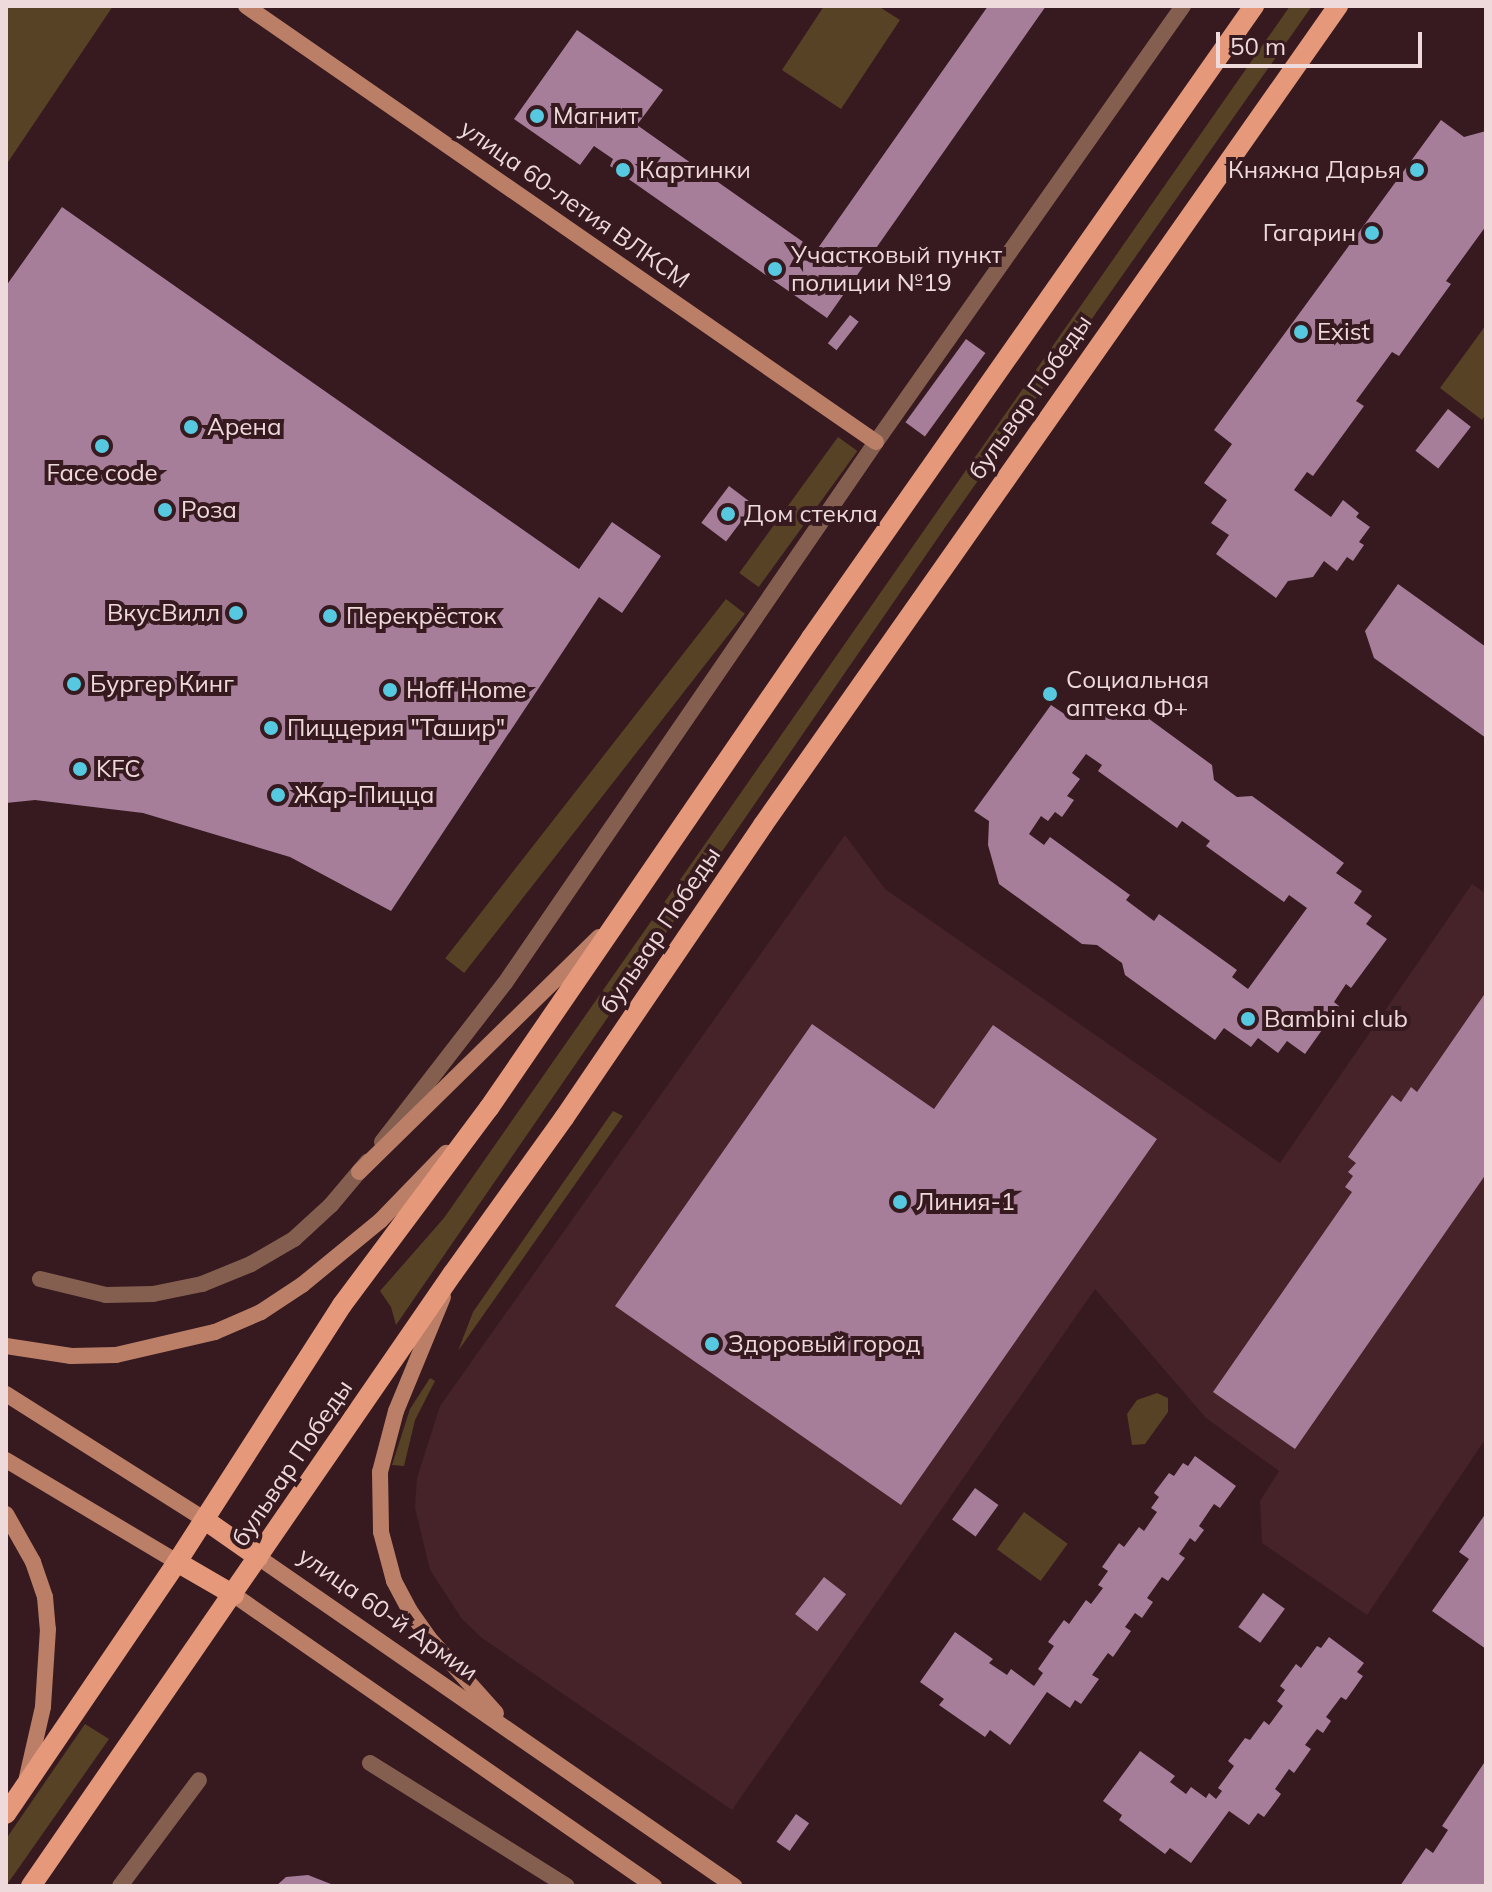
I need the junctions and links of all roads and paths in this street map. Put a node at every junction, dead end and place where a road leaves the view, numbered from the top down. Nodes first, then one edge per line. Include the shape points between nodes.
1 (246, 6) edge
2 (1183, 6) edge
3 (1254, 6) edge
4 (1338, 6) edge
5 (876, 442) junction
6 (621, 916) junction
7 (489, 1108) junction
8 (359, 1172) junction
9 (453, 1273) junction
10 (40, 1279) dead end
11 (6, 1346) edge
12 (6, 1394) edge
13 (6, 1460) edge
14 (6, 1514) edge
15 (205, 1520) junction
16 (258, 1557) junction
17 (177, 1562) junction
18 (234, 1595) junction
19 (513, 1733) junction
20 (370, 1763) dead end
21 (199, 1780) dead end
22 (12, 1803) edge
23 (31, 1886) edge
24 (120, 1886) edge
25 (567, 1886) edge
26 (654, 1886) edge
27 (734, 1886) edge

1 - 5 street, улица 60-летия ВЛКСМ
2 - 5 street
3 - 6 main road, бульвар Победы
4 - 9 main road, бульвар Победы
5 - 8 street via 505,983
6 - 7 main road, бульвар Победы
6 - 8 street
7 - 11 street via 380,1221 261,1312 215,1332 116,1355 71,1356
7 - 15 main road, бульвар Победы via 342,1305
8 - 10 street via 294,1239 202,1284 153,1294 106,1295
9 - 16 main road, бульвар Победы
9 - 19 street via 396,1411 380,1472 381,1532 394,1581 410,1611
12 - 15 street, улица 60-й Армии
13 - 17 street
14 - 22 street via 33,1562 45,1597 48,1629 43,1707
15 - 16 main road, улица 60-й Армии
15 - 17 main road, бульвар Победы
16 - 18 main road, бульвар Победы
16 - 19 street, улица 60-й Армии
17 - 18 main road
17 - 22 main road, бульвар Победы
18 - 23 main road, бульвар Победы
18 - 26 street
19 - 27 street, улица 60-й Армии
20 - 25 street
21 - 24 street

